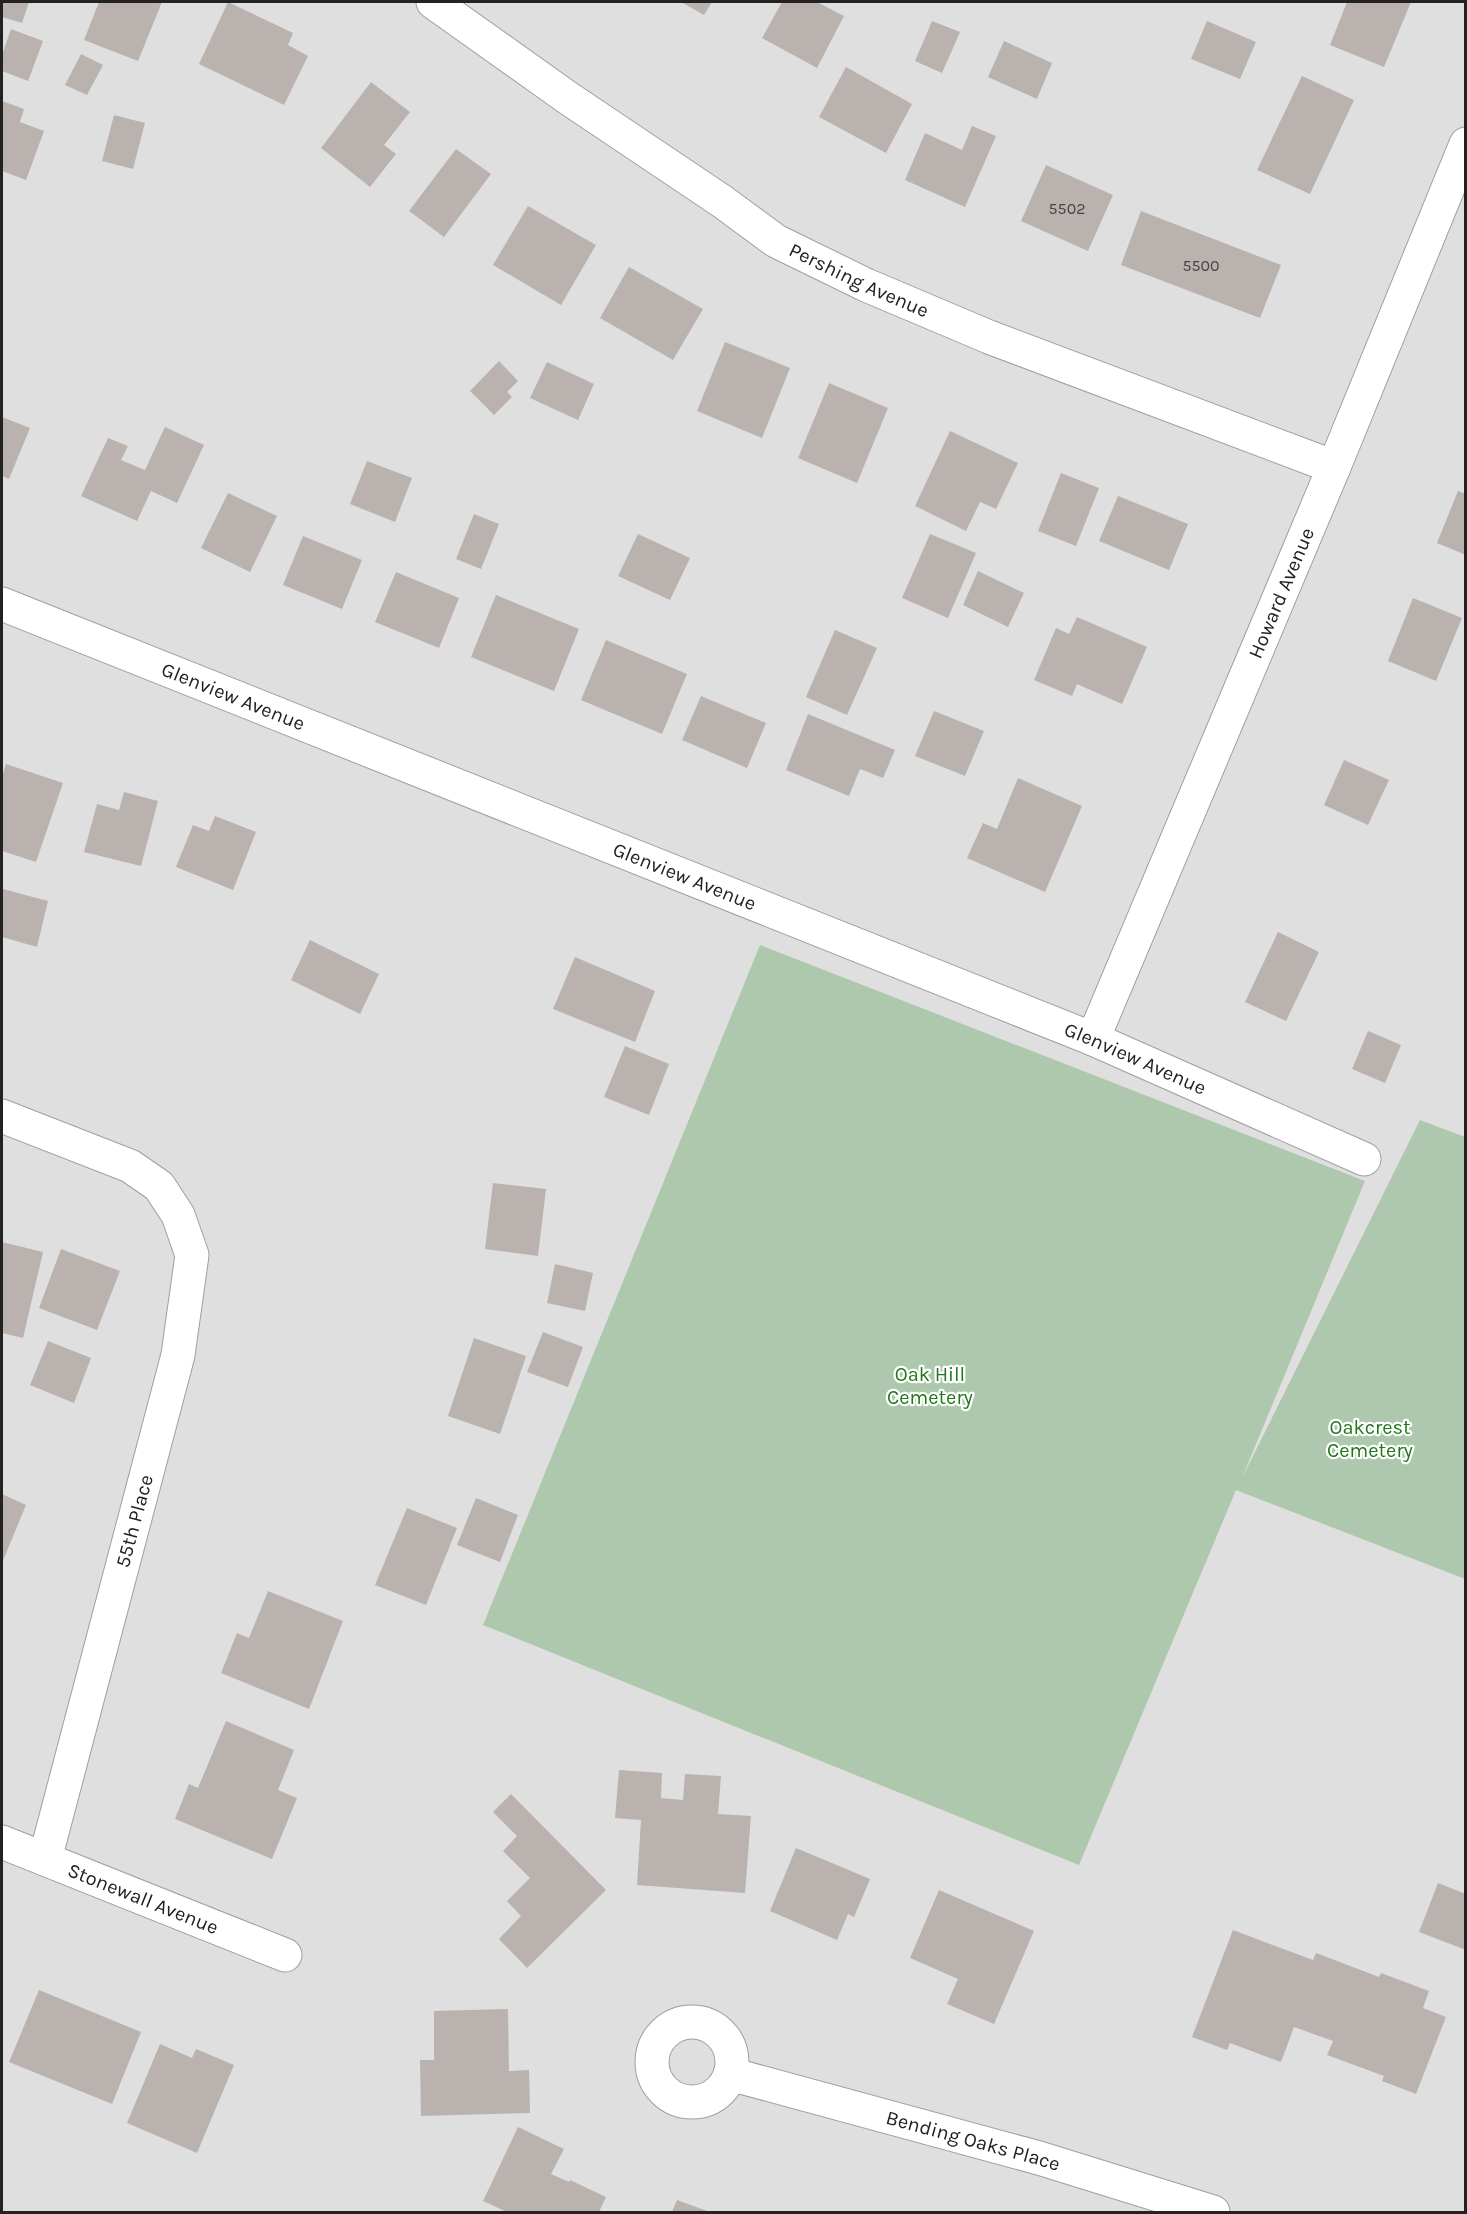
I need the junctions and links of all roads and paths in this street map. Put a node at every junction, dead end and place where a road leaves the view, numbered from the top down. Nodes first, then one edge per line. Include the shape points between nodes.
1 (433, 2) edge
2 (1466, 144) edge
3 (1334, 468) junction
4 (2, 604) edge
5 (1093, 1039) junction
6 (2, 1116) edge
7 (1364, 1159) dead end
8 (2, 1842) edge
9 (45, 1859) junction
10 (285, 1955) dead end
11 (730, 2074) dead end
12 (1213, 2212) edge

1 - 3 street, Pershing Avenue via 776,241 866,285 989,337
2 - 3 street, Howard Avenue
3 - 5 street, Howard Avenue
4 - 5 street, Glenview Avenue
5 - 7 street, Glenview Avenue
6 - 9 street, 55th Place via 130,1166 159,1186 178,1215 192,1255 178,1355
8 - 9 street, Stonewall Avenue
9 - 10 street, Stonewall Avenue
11 - 12 street, Bending Oaks Place via 1039,2158

